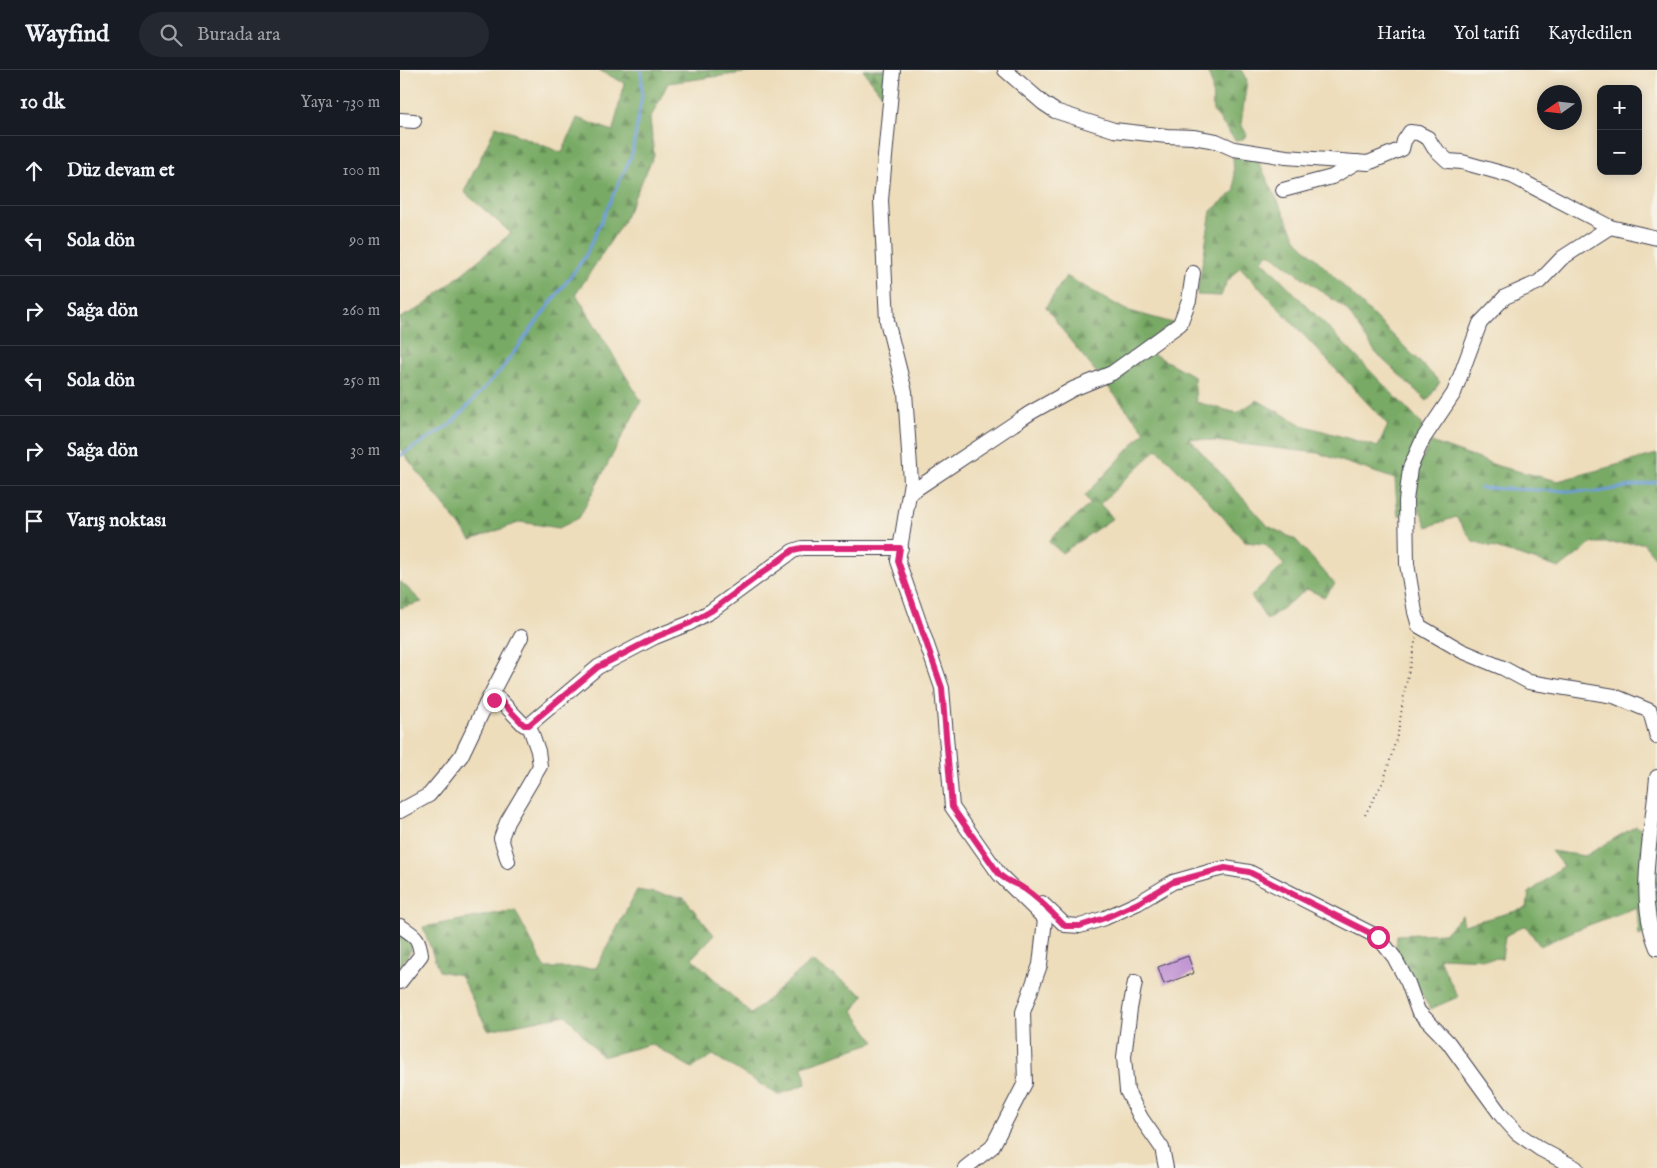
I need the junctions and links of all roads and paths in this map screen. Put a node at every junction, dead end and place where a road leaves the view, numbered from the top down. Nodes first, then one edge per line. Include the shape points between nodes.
1 (893, 70) edge
2 (1005, 70) edge
3 (1357, 162) junction
4 (1283, 190) dead end
5 (1610, 226) junction
6 (1657, 238) edge
7 (1193, 273) dead end
8 (910, 493) junction
9 (900, 548) junction
10 (1419, 626) junction
11 (521, 637) dead end
12 (486, 704) junction
13 (1654, 715) edge
14 (529, 725) junction
15 (1657, 737) edge
16 (1657, 777) edge
17 (400, 811) edge
18 (1365, 815) dead end
19 (508, 861) dead end
20 (1006, 881) junction
21 (400, 926) edge
22 (1657, 948) edge
23 (400, 982) edge
24 (1135, 982) dead end
25 (965, 1168) edge
26 (1166, 1168) edge
27 (1576, 1168) edge

1 - 8 street via 881,200 887,321 905,392
2 - 3 street via 1055,111 1114,130 1193,137 1216,141 1234,149 1286,157
3 - 4 street via 1332,177
3 - 5 street via 1368,163 1393,154 1402,149 1410,132 1418,133 1428,138 1448,161 1512,176
5 - 6 street
5 - 10 street via 1562,258 1539,282 1504,296 1480,323 1454,393 1423,439 1410,468 1406,501 1407,564
7 - 8 street via 1189,300 1180,324 1112,373 1073,389 1030,414
8 - 9 street
9 - 14 street via 793,550 711,611 598,667
9 - 20 street via 898,561 942,688 952,807
10 - 13 street via 1462,651 1529,682 1614,696
10 - 18 path via 1398,733 1384,780
11 - 12 street
12 - 14 street via 499,699 524,725
12 - 17 street via 461,756 445,776 429,795
13 - 15 street
14 - 19 street via 540,766 501,838
16 - 22 street via 1646,881 1650,932
20 - 25 street via 1045,919 1040,964 1023,1012 1025,1084 992,1146
20 - 27 street via 1024,888 1065,926 1080,926 1138,903 1173,882 1225,868 1249,872 1378,937 1408,983 1418,1011 1448,1042 1506,1121 1540,1149
21 - 23 street via 419,942 421,955
24 - 26 street via 1124,1057 1127,1091 1162,1148

